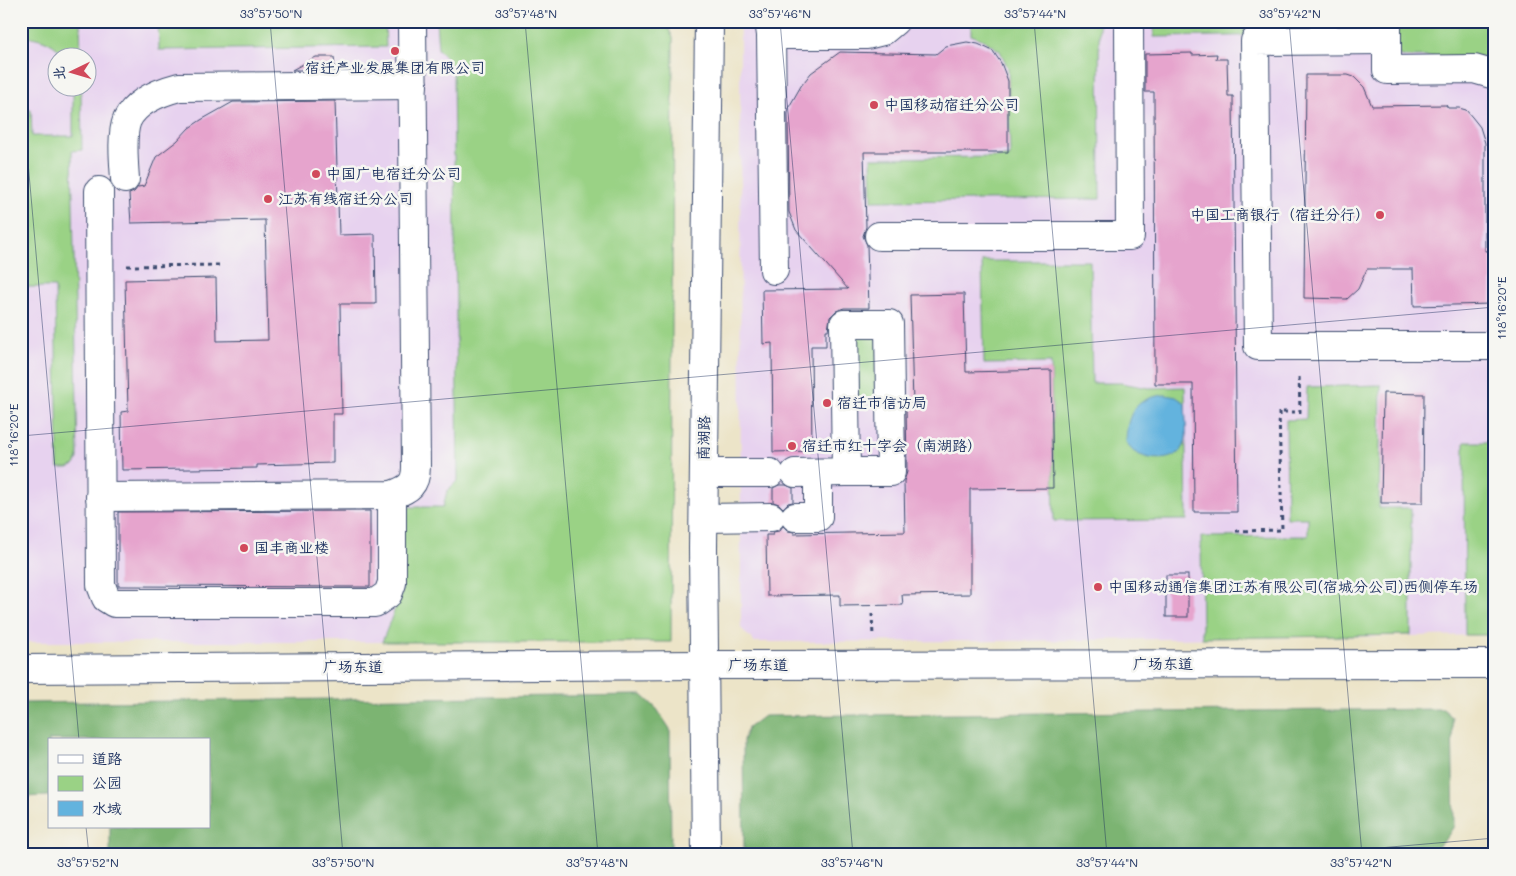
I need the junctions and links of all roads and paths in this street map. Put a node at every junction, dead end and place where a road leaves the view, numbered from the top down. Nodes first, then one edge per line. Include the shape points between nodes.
1 (412, 21) edge
2 (709, 21) edge
3 (894, 21) edge
4 (1129, 21) edge
5 (770, 28) edge
6 (1387, 30) edge
7 (1495, 75) edge
8 (413, 85) junction
9 (125, 179) dead end
10 (99, 191) dead end
11 (879, 236) dead end
12 (222, 265) dead end
13 (99, 267) junction
14 (774, 270) dead end
15 (1299, 345) junction
16 (1495, 346) edge
17 (846, 472) junction
18 (704, 473) junction
19 (794, 473) junction
20 (392, 495) junction
21 (100, 497) junction
22 (704, 518) junction
23 (1236, 531) dead end
24 (1495, 664) edge
25 (704, 665) junction
26 (21, 669) edge
27 (706, 855) edge

1 - 8 street
2 - 18 street, 南湖路
3 - 5 street via 883,31 867,35
4 - 11 street via 1130,236
5 - 14 street
6 - 7 street via 1388,70 1474,69
6 - 15 street via 1255,41 1258,346
8 - 9 street via 178,87 162,92 133,110 126,121
8 - 20 street via 416,474 413,484
10 - 13 street
12 - 13 path
13 - 21 street
15 - 16 street
15 - 23 path via 1300,412 1280,412 1282,530
17 - 17 street via 844,324 888,324 891,472
17 - 19 street
18 - 19 street
18 - 22 street, 南湖路
19 - 22 street via 818,517
20 - 21 street
20 - 21 street via 392,583 388,594 375,603 114,603 106,598 101,585
22 - 25 street, 南湖路
24 - 25 street, 广场东道
25 - 26 street, 广场东道
25 - 27 street, 南湖路

